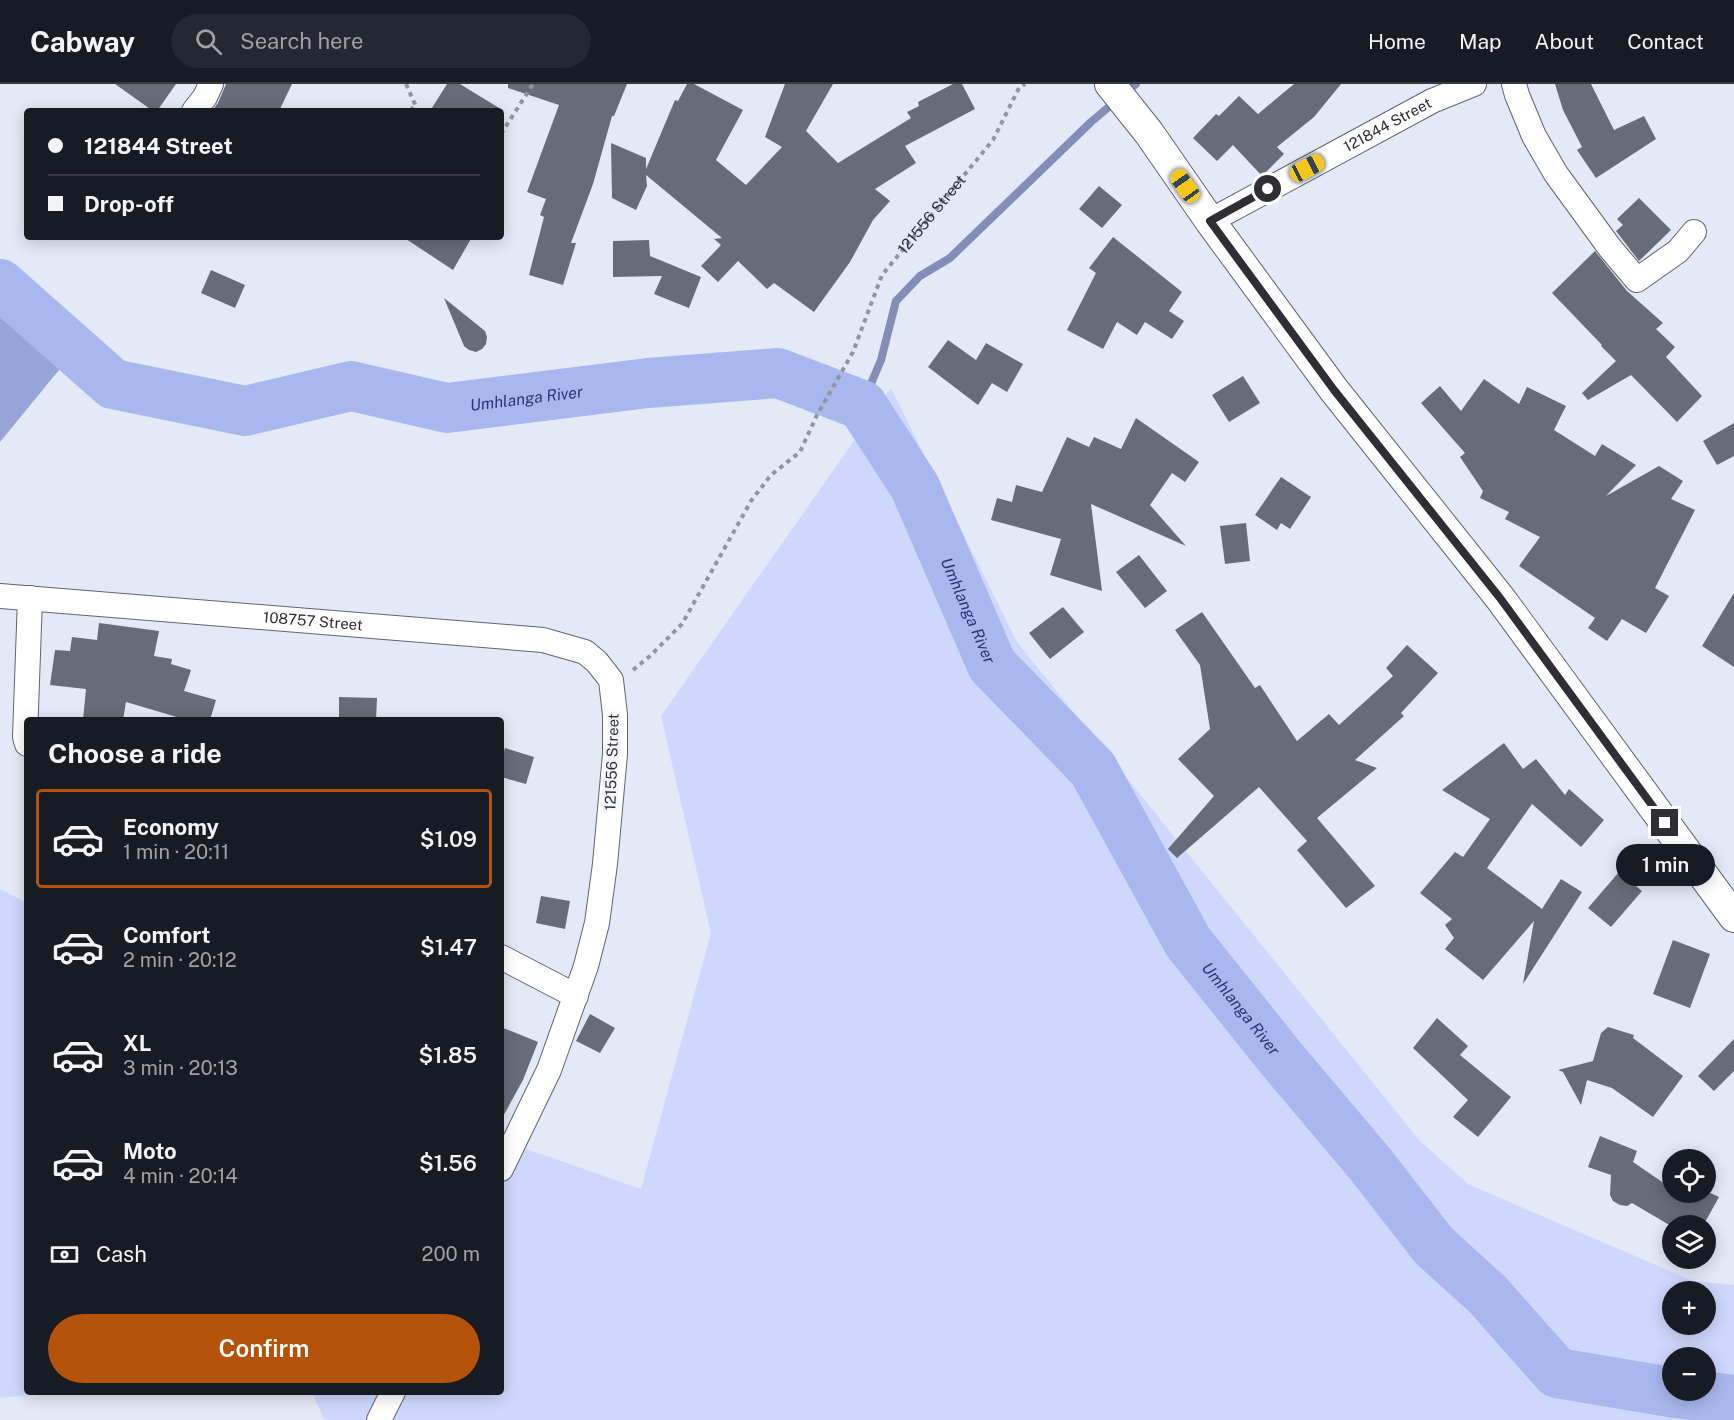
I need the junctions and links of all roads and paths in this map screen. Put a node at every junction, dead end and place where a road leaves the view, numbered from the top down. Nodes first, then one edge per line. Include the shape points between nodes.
1 (210, 84) edge
2 (406, 84) edge
3 (533, 84) edge
4 (1024, 84) edge
5 (1110, 84) edge
6 (1474, 84) edge
7 (1514, 84) edge
8 (414, 105) junction
9 (196, 108) edge
10 (412, 108) edge
11 (416, 108) edge
12 (504, 129) edge
13 (1210, 221) junction
14 (1694, 232) dead end
15 (0, 596) edge
16 (30, 598) junction
17 (611, 680) junction
18 (26, 717) edge
19 (1734, 917) edge
20 (504, 959) edge
21 (576, 996) junction
22 (504, 1163) edge
23 (392, 1395) edge
24 (379, 1420) edge

1 - 9 street
2 - 8 path
3 - 12 path
4 - 17 path, 121556 Street via 993,140 882,275 853,352 800,452 771,475 751,501 682,624 622,679
5 - 13 street
6 - 13 street, 121844 Street via 1432,101
7 - 14 street via 1534,136 1556,174 1637,280 1678,251
8 - 10 path
8 - 11 path
13 - 19 street via 1334,390 1500,598
15 - 16 street, 108757 Street
16 - 17 street, 108757 Street via 543,640 585,652
16 - 18 street
17 - 21 street, 121556 Street via 615,754 605,864 597,922
20 - 21 street
21 - 22 street, 121556 Street via 549,1070
23 - 24 street

